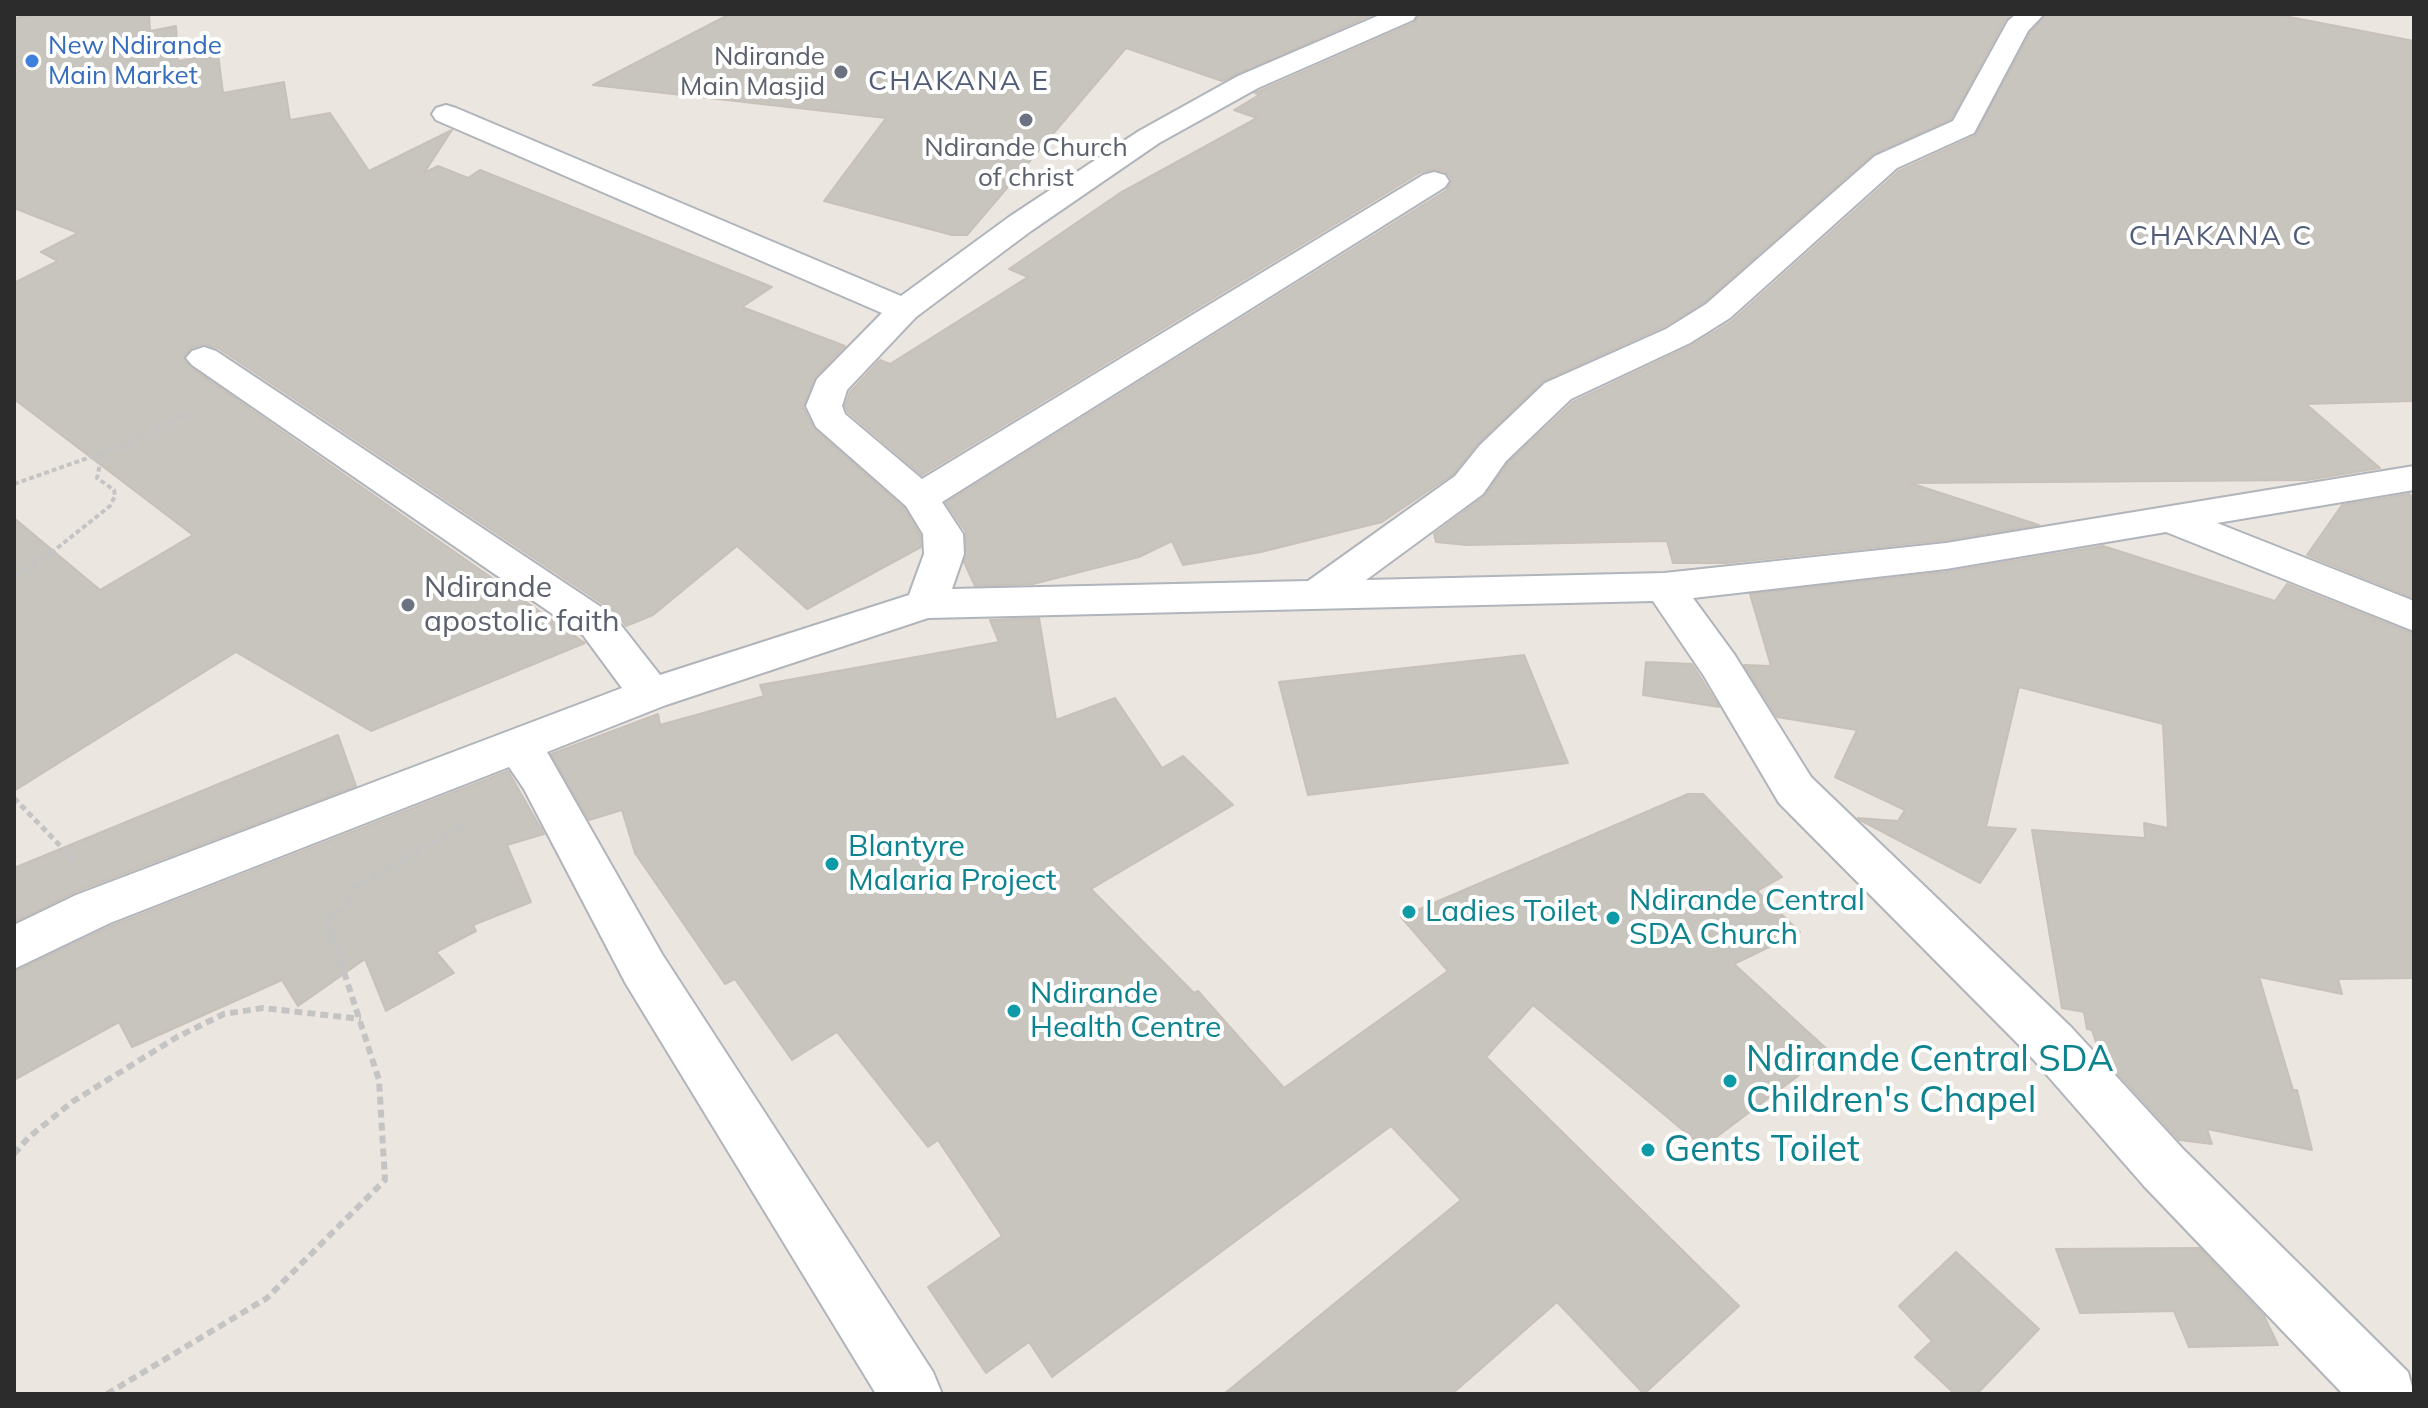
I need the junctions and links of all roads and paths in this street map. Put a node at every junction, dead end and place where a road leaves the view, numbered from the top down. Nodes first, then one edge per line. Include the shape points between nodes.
1 (1404, 14) edge
2 (2031, 14) edge
3 (446, 114) dead end
4 (1434, 181) dead end
5 (904, 310) junction
6 (204, 358) dead end
7 (243, 387) junction
8 (102, 454) junction
9 (2414, 478) edge
10 (14, 484) edge
11 (920, 498) junction
12 (2172, 520) junction
13 (14, 577) edge
14 (1664, 587) junction
15 (1317, 595) junction
16 (926, 604) junction
17 (2414, 617) edge
18 (651, 694) junction
19 (530, 761) junction
20 (14, 798) edge
21 (93, 909) junction
22 (14, 948) edge
23 (361, 1019) junction
24 (14, 1154) edge
25 (107, 1394) edge
26 (911, 1394) edge
27 (2386, 1394) edge

1 - 5 street via 1248,82 1149,137
2 - 15 street via 2017,27 1964,127 1886,162 1718,311 1678,336 1558,391 1493,453 1469,485
3 - 5 street
4 - 11 street
5 - 11 street via 830,387 824,406 829,419
6 - 7 street
7 - 8 path
7 - 18 street via 598,625
8 - 10 path
8 - 13 path via 97,478 114,490 110,506
9 - 12 street
11 - 16 street via 943,534 944,554
12 - 14 street via 1946,556
12 - 17 street
14 - 15 street
14 - 27 street via 1795,790 2052,1043 2164,1168
15 - 16 street
16 - 18 street
18 - 19 street
19 - 21 street
19 - 23 path via 482,812 355,887 344,909 326,918
19 - 26 street via 644,969
20 - 21 path via 69,852 90,887
21 - 22 street
23 - 24 path via 263,1008 224,1014 72,1102
23 - 25 path via 379,1080 385,1180 267,1298

